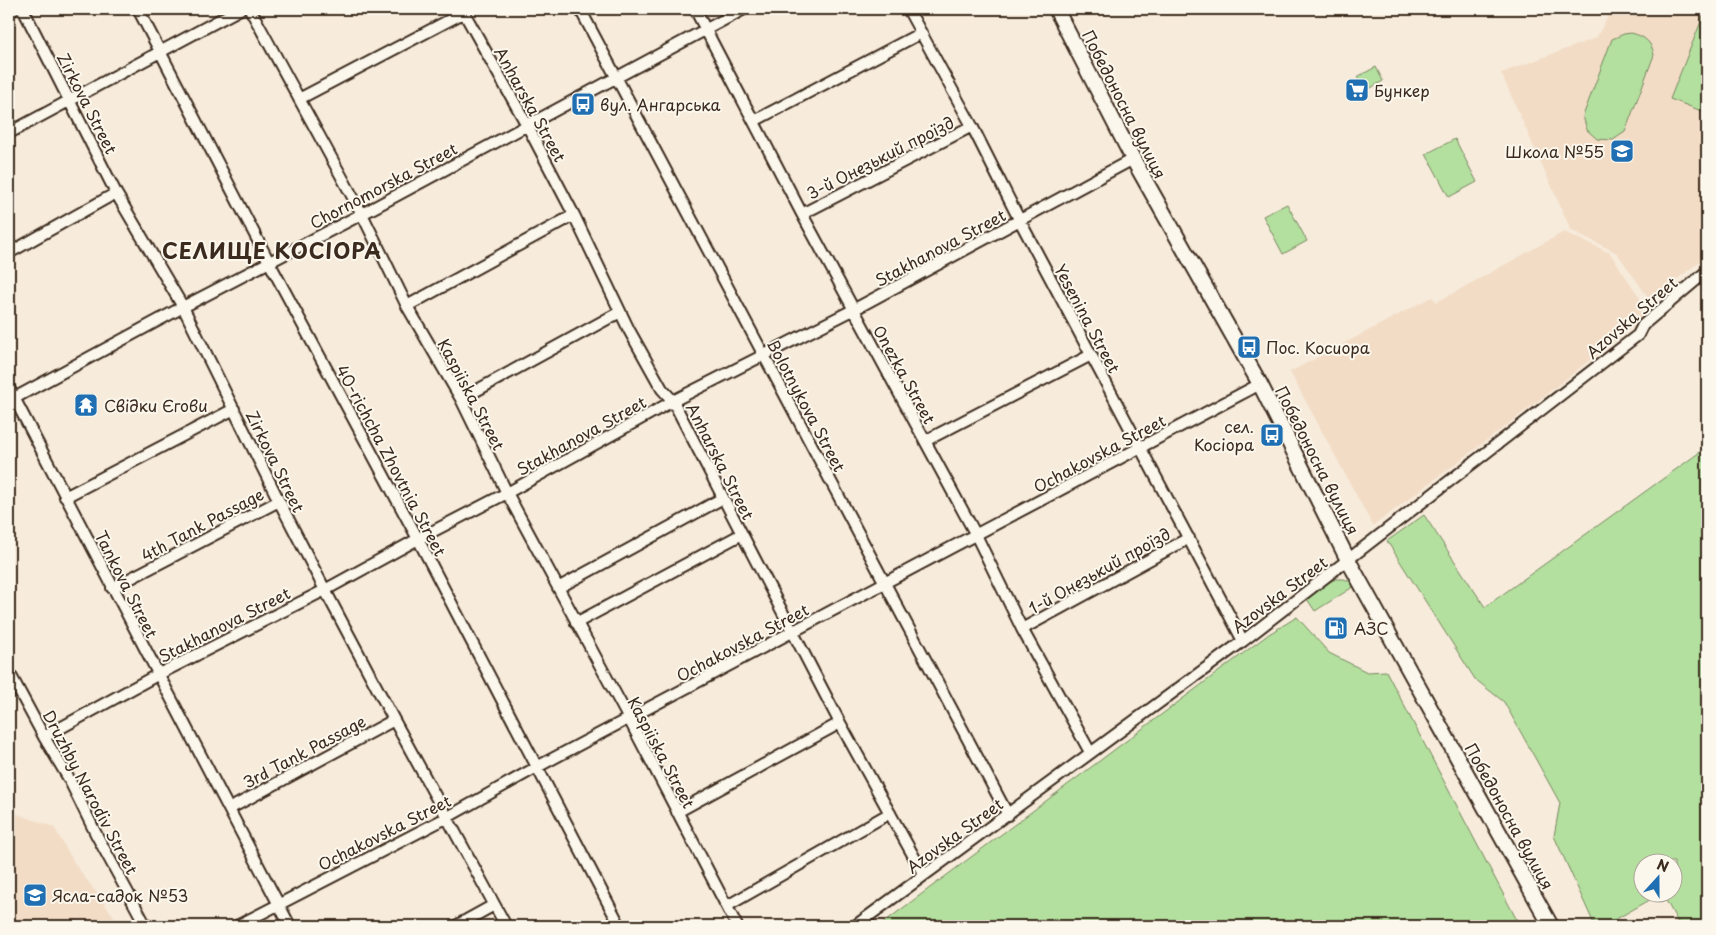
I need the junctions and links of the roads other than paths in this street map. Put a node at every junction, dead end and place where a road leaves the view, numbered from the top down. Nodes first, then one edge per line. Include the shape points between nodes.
1 (15, 9) edge
2 (23, 9) edge
3 (138, 9) edge
4 (240, 9) edge
5 (250, 9) edge
6 (580, 9) edge
7 (695, 9) edge
8 (744, 9) edge
9 (908, 9) edge
10 (1056, 9) edge
11 (463, 11) edge
12 (9, 12) edge
13 (705, 30) junction
14 (921, 33) junction
15 (161, 52) junction
16 (617, 76) junction
17 (299, 99) junction
18 (70, 101) junction
19 (754, 121) junction
20 (526, 124) junction
21 (972, 126) junction
22 (9, 133) edge
23 (1133, 160) junction
24 (116, 192) junction
25 (362, 214) junction
26 (802, 214) junction
27 (574, 215) junction
28 (1020, 221) junction
29 (9, 253) edge
30 (268, 262) junction
31 (1707, 271) edge
32 (407, 306) junction
33 (183, 307) junction
34 (853, 310) junction
35 (620, 312) junction
36 (762, 355) junction
37 (1091, 355) junction
38 (1260, 384) junction
39 (9, 388) edge
40 (12, 399) edge
41 (461, 399) junction
42 (673, 401) junction
43 (234, 409) junction
44 (925, 441) junction
45 (1140, 448) junction
46 (507, 493) junction
47 (65, 497) junction
48 (723, 498) junction
49 (279, 501) junction
50 (742, 534) junction
51 (976, 535) junction
52 (1189, 538) junction
53 (418, 539) junction
54 (1348, 560) junction
55 (885, 583) junction
56 (112, 588) junction
57 (558, 588) junction
58 (325, 590) junction
59 (576, 623) junction
60 (1022, 629) junction
61 (794, 632) junction
62 (1242, 641) junction
63 (9, 672) edge
64 (158, 675) junction
65 (629, 719) junction
66 (394, 720) junction
67 (840, 723) junction
68 (44, 737) junction
69 (1090, 752) junction
70 (537, 767) junction
71 (229, 809) junction
72 (677, 812) junction
73 (890, 813) junction
74 (1008, 815) junction
75 (446, 818) junction
76 (924, 875) junction
77 (277, 904) junction
78 (494, 905) junction
79 (727, 906) junction
80 (146, 926) edge
81 (237, 926) edge
82 (290, 926) edge
83 (456, 926) edge
84 (506, 926) edge
85 (620, 926) edge
86 (737, 926) edge
87 (855, 926) edge
88 (1551, 926) edge

1 - 12 street
2 - 18 street, Zirkova Street
3 - 15 street, 40-richcha Zhovtnia Street
4 - 15 street
5 - 17 street, Kaspiiska Street
6 - 16 street, Bolotnykova Street
7 - 13 street, Onezka Street
8 - 13 street, Chornomorska Street
9 - 14 street, Yesenina Street
10 - 23 street, Победоносна вулиця
11 - 17 street
11 - 20 street, Anharska Street
13 - 16 street, Chornomorska Street
13 - 19 street, Onezka Street
14 - 19 street
14 - 21 street, Yesenina Street
15 - 18 street
15 - 30 street, 40-richcha Zhovtnia Street
16 - 20 street, Chornomorska Street
16 - 36 street, Bolotnykova Street
17 - 25 street, Kaspiiska Street
18 - 22 street
18 - 24 street, Zirkova Street
19 - 26 street, Onezka Street
20 - 25 street, Chornomorska Street
20 - 27 street, Anharska Street
21 - 26 street, 3-й Онезький проїзд
21 - 28 street, Yesenina Street
23 - 28 street, Stakhanova Street
23 - 38 street, Победоносна вулиця
24 - 29 street
24 - 33 street, Zirkova Street
25 - 30 street, Chornomorska Street
25 - 32 street, Kaspiiska Street
26 - 34 street, Onezka Street
27 - 32 street
27 - 35 street, Anharska Street
28 - 34 street, Stakhanova Street
28 - 37 street, Yesenina Street
30 - 33 street, Chornomorska Street
30 - 53 street, 40-richcha Zhovtnia Street
31 - 54 street, Azovska Street via 1643,325 1638,336
32 - 41 street, Kaspiiska Street
33 - 40 street, Chornomorska Street
33 - 43 street, Zirkova Street
34 - 36 street, Stakhanova Street
34 - 44 street, Onezka Street
35 - 41 street
35 - 42 street, Anharska Street via 662,390
36 - 42 street, Stakhanova Street
36 - 55 street, Bolotnykova Street
37 - 44 street
37 - 45 street, Yesenina Street
38 - 45 street, Ochakovska Street
38 - 54 street, Победоносна вулиця
39 - 40 street, Tankova Street
40 - 47 street, Tankova Street
41 - 46 street, Kaspiiska Street
42 - 46 street, Stakhanova Street
42 - 48 street, Anharska Street
43 - 47 street
43 - 49 street, Zirkova Street
44 - 51 street, Onezka Street
45 - 51 street, Ochakovska Street
45 - 52 street, Yesenina Street
46 - 53 street, Stakhanova Street
46 - 57 street, Kaspiiska Street
47 - 56 street, Tankova Street
48 - 50 street, Anharska Street
48 - 57 street
49 - 56 street, 4th Tank Passage
49 - 58 street, Zirkova Street
50 - 59 street
50 - 61 street, Anharska Street
51 - 55 street, Ochakovska Street
51 - 60 street, Onezka Street
52 - 60 street, 1-й Онезький проїзд
52 - 62 street, Yesenina Street
53 - 58 street, Stakhanova Street
53 - 70 street, 40-richcha Zhovtnia Street
54 - 62 street, Azovska Street
54 - 88 street, Победоносна вулиця
55 - 61 street, Ochakovska Street
55 - 74 street, Bolotnykova Street
56 - 64 street, Tankova Street
57 - 59 street, Kaspiiska Street
58 - 64 street, Stakhanova Street
58 - 66 street, Zirkova Street
59 - 65 street, Kaspiiska Street
60 - 69 street, Onezka Street
61 - 65 street, Ochakovska Street
61 - 67 street, Anharska Street
62 - 69 street, Azovska Street
63 - 68 street, Druzhby Narodiv Street
64 - 68 street, Stakhanova Street
64 - 71 street, Tankova Street
65 - 70 street, Ochakovska Street
65 - 72 street, Kaspiiska Street
66 - 71 street, 3rd Tank Passage
66 - 75 street, Zirkova Street
67 - 72 street
67 - 73 street, Anharska Street
68 - 80 street, Druzhby Narodiv Street
69 - 74 street, Azovska Street
70 - 75 street, Ochakovska Street
70 - 85 street, 40-richcha Zhovtnia Street
71 - 77 street, Tankova Street
72 - 79 street, Kaspiiska Street
73 - 76 street, Anharska Street
73 - 79 street
74 - 76 street, Azovska Street
75 - 77 street, Ochakovska Street
75 - 78 street, Zirkova Street
76 - 87 street, Azovska Street
77 - 81 street, Ochakovska Street
77 - 82 street, Tankova Street
78 - 83 street
78 - 84 street, Zirkova Street
79 - 86 street, Kaspiiska Street

